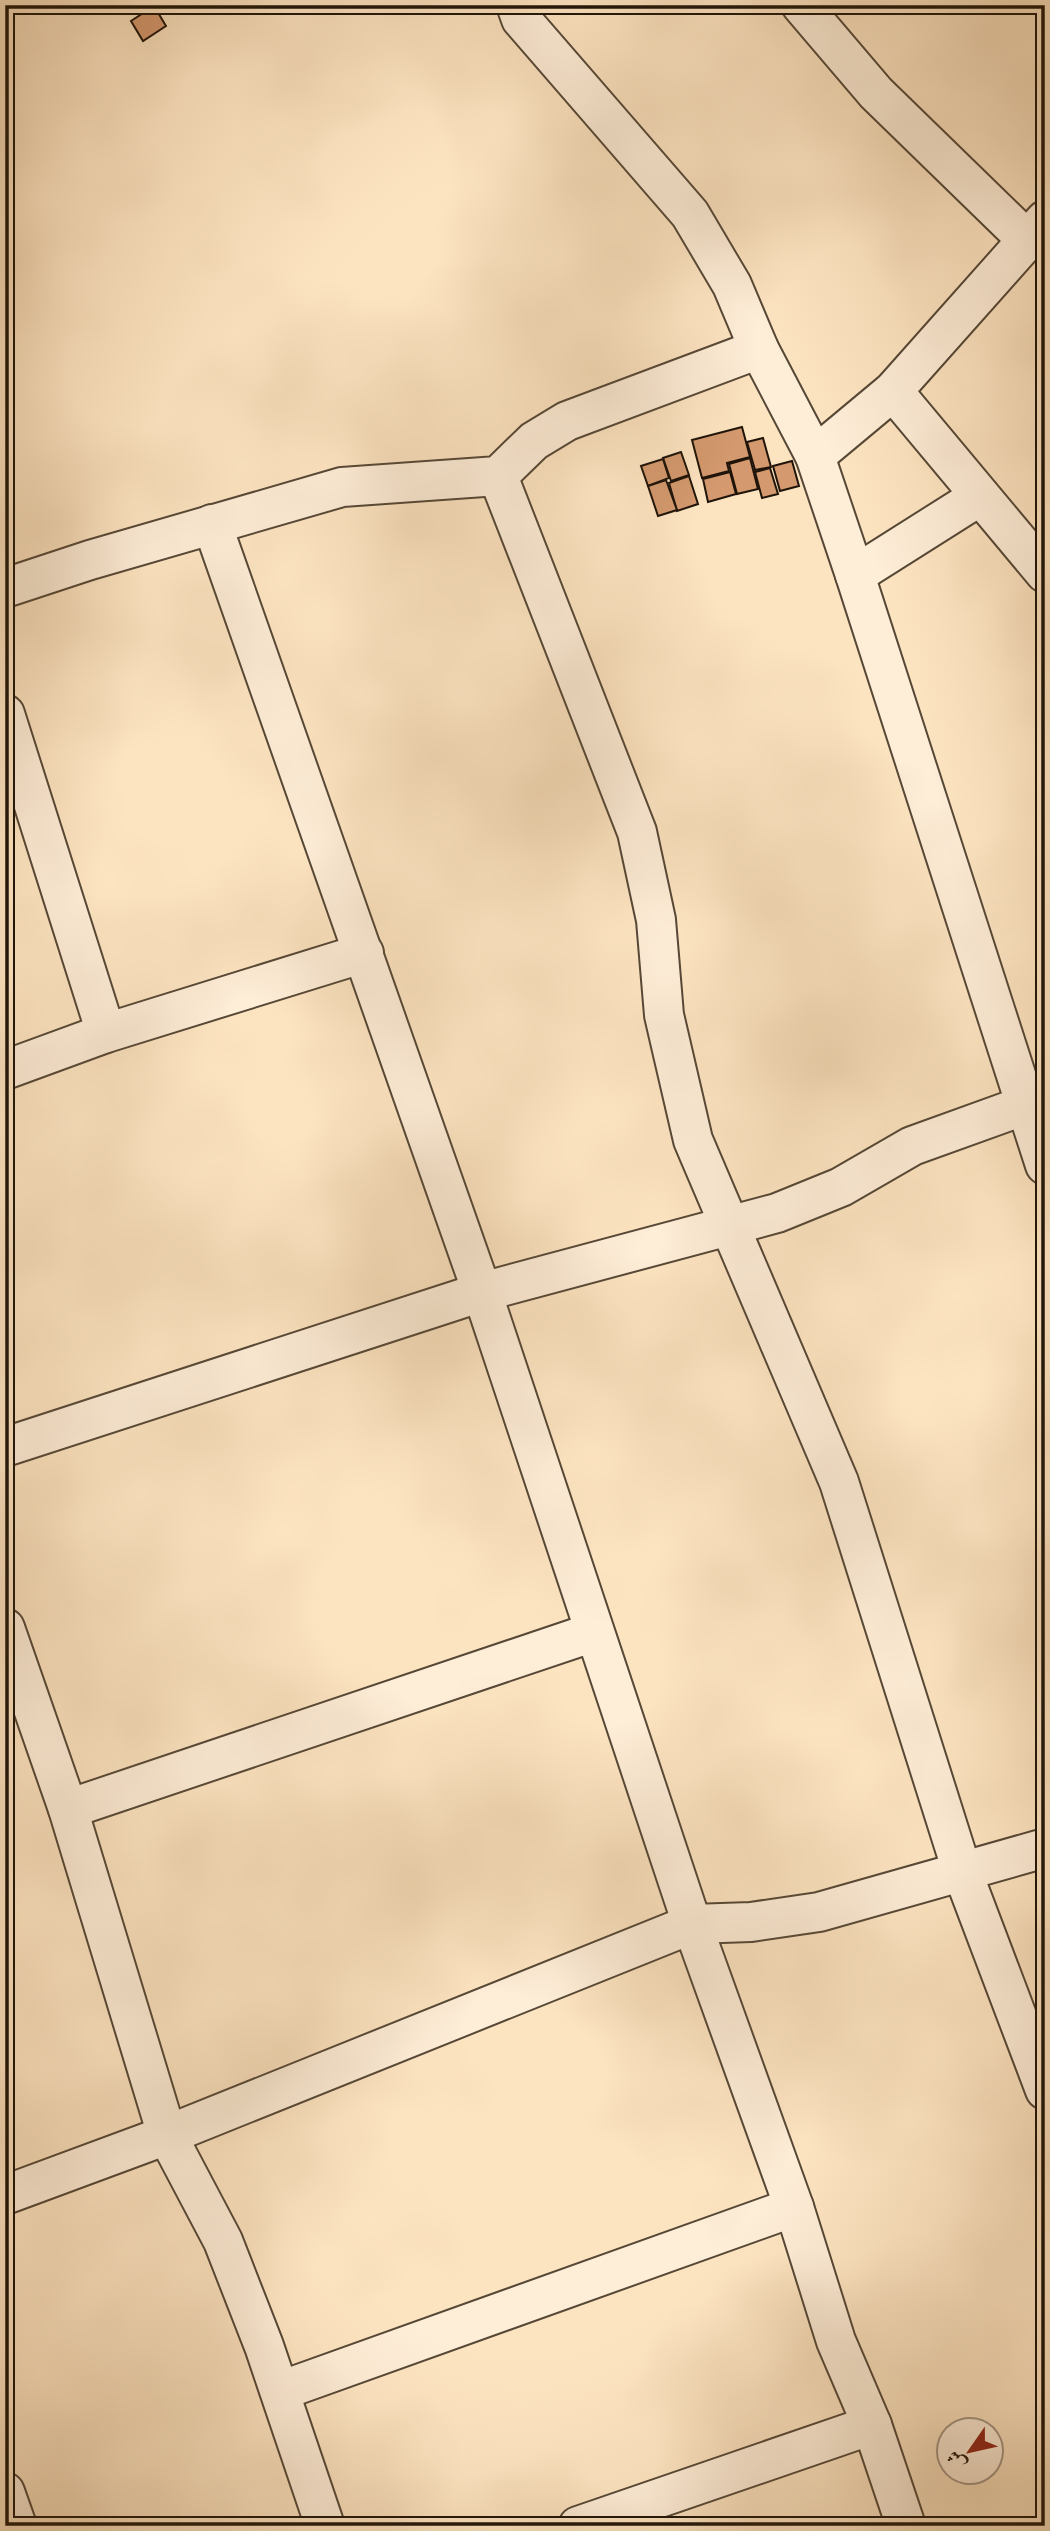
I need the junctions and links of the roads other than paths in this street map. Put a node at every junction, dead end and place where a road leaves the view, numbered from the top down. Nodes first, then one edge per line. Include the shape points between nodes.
1 (516, 5) edge
2 (801, 5) edge
3 (1036, 230) edge
4 (759, 349) junction
5 (893, 391) junction
6 (815, 456) junction
7 (498, 476) junction
8 (980, 496) junction
9 (212, 524) junction
10 (1045, 573) edge
11 (855, 575) junction
12 (5, 587) edge
13 (5, 714) edge
14 (364, 953) junction
15 (106, 1033) junction
16 (5, 1070) edge
17 (1036, 1101) edge
18 (1045, 1165) edge
19 (730, 1226) junction
20 (482, 1292) junction
21 (5, 1447) edge
22 (5, 1628) edge
23 (594, 1632) junction
24 (68, 1809) junction
25 (1045, 1847) edge
26 (962, 1871) junction
27 (692, 1924) junction
28 (1045, 2090) edge
29 (167, 2135) junction
30 (5, 2195) edge
31 (794, 2207) junction
32 (280, 2391) junction
33 (872, 2425) junction
34 (5, 2492) edge
35 (17, 2526) edge
36 (325, 2526) edge
37 (578, 2526) edge
38 (906, 2526) edge

1 - 4 street via 522,19 690,214 732,285
2 - 3 street via 876,93
3 - 5 street
4 - 6 street
4 - 7 street via 567,421 534,441
5 - 6 street
5 - 8 street
6 - 11 street
7 - 9 street via 342,487
7 - 19 street via 637,832 656,920 664,1016 693,1140
8 - 10 street
8 - 11 street
9 - 12 street
9 - 14 street
11 - 17 street
13 - 15 street
14 - 15 street
14 - 20 street
15 - 16 street
17 - 18 street
17 - 19 street via 912,1146 790,1208
19 - 20 street
19 - 26 street via 839,1482
20 - 21 street
20 - 23 street
22 - 24 street
23 - 24 street
23 - 27 street
24 - 29 street
25 - 26 street
26 - 27 street via 819,1912 751,1922
26 - 28 street
27 - 29 street
27 - 31 street
29 - 30 street
29 - 32 street via 223,2241
31 - 32 street
31 - 33 street via 836,2341
32 - 36 street
33 - 37 street
33 - 38 street
34 - 35 street

